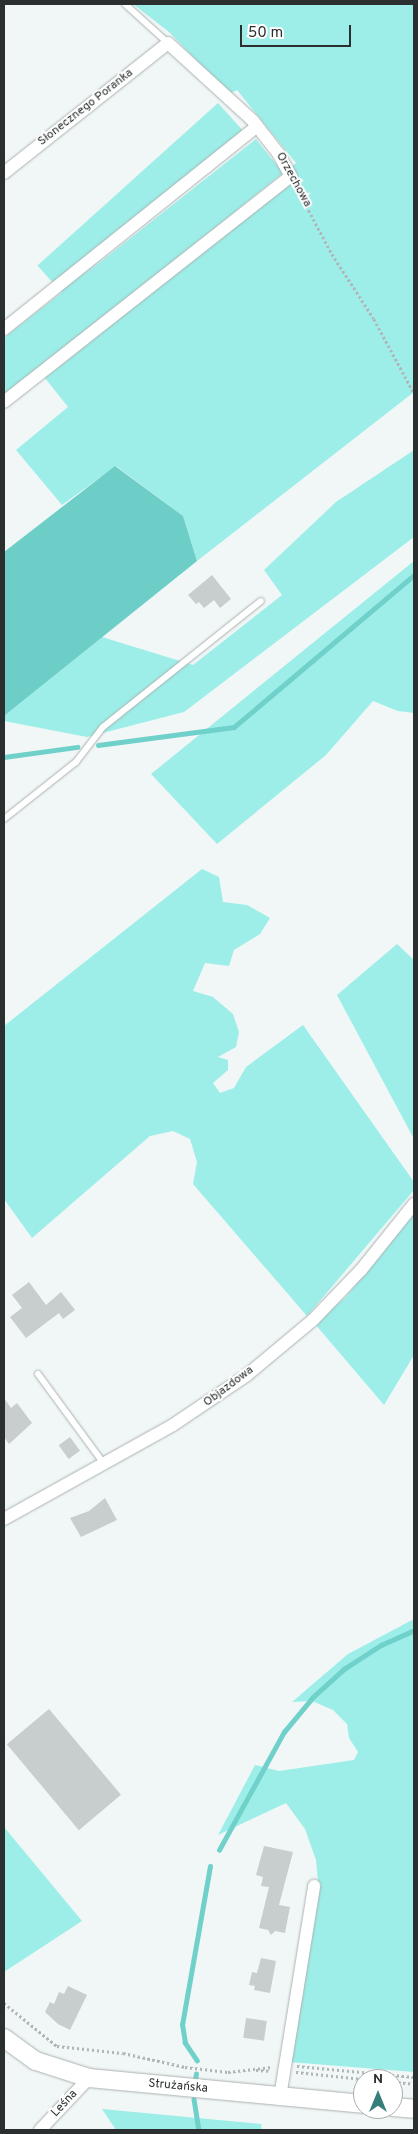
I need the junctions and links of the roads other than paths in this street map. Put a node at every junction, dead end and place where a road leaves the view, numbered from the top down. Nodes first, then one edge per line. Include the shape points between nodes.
1 (125, 4) edge
2 (168, 43) junction
3 (258, 126) junction
4 (4, 172) edge
5 (4, 329) edge
6 (4, 402) edge
7 (261, 601) dead end
8 (4, 819) edge
9 (414, 1204) edge
10 (38, 1374) dead end
11 (105, 1465) junction
12 (4, 1519) edge
13 (314, 1886) dead end
14 (4, 2038) edge
15 (89, 2078) junction
16 (280, 2097) junction
17 (353, 2103) edge
18 (40, 2130) edge

1 - 2 lane, Orzechowa
2 - 3 street, Orzechowa
2 - 4 street, Słonecznego Poranka
3 - 5 street
3 - 6 street, Orzechowa via 291,176
7 - 8 lane via 103,727 76,762
9 - 11 street, Objazdowa via 361,1270 298,1332 212,1401
10 - 11 lane
11 - 12 street, Objazdowa
13 - 16 street
14 - 15 main road, Strużańska via 36,2061
15 - 16 main road, Strużańska
15 - 18 street, Leśna
16 - 17 main road, Strużańska

